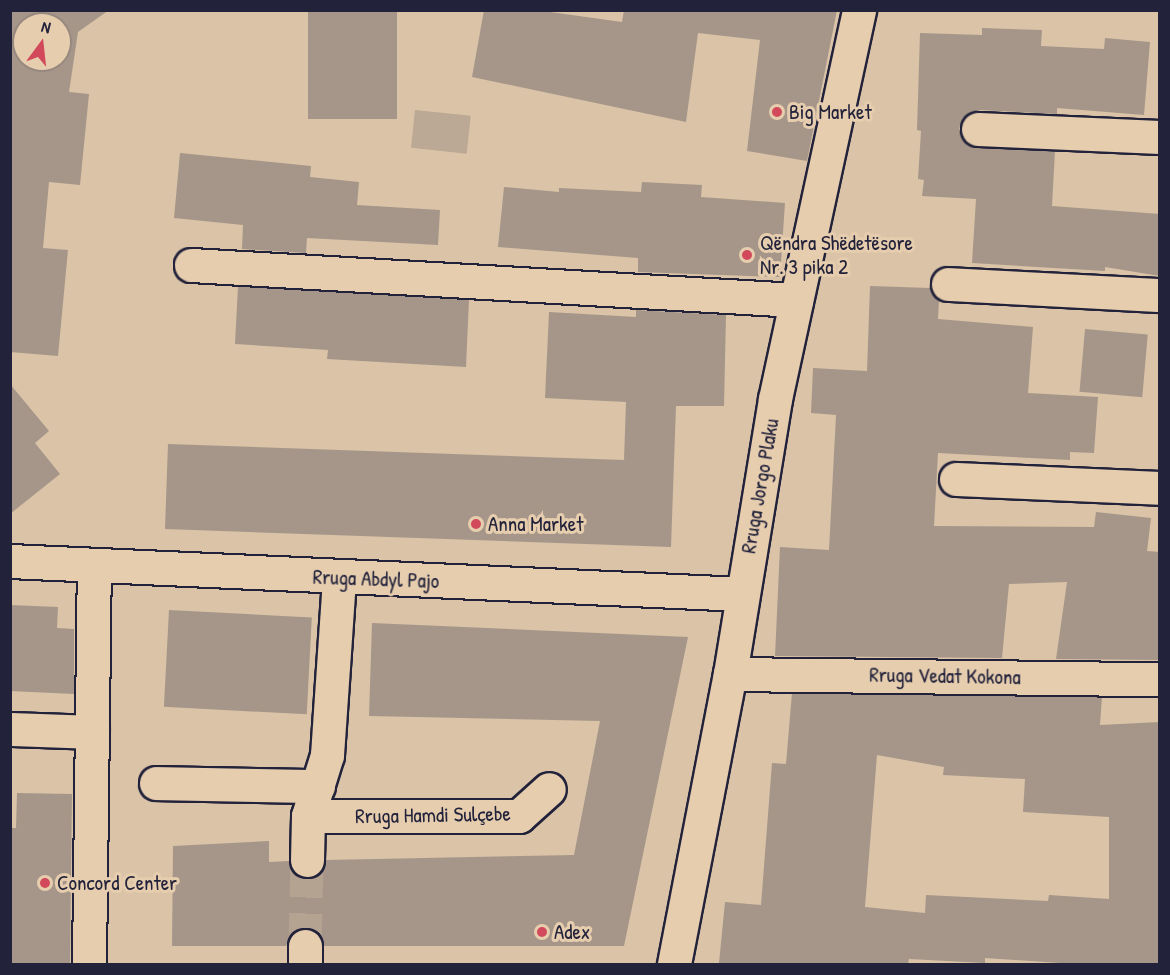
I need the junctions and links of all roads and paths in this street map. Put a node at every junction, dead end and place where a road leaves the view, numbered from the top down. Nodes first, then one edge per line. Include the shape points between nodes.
1 (859, 10) edge
2 (978, 129) dead end
3 (1160, 137) edge
4 (191, 265) dead end
5 (948, 284) dead end
6 (1160, 295) edge
7 (796, 300) junction
8 (956, 479) dead end
9 (1160, 488) edge
10 (10, 561) edge
11 (94, 566) junction
12 (339, 578) junction
13 (742, 594) junction
14 (730, 674) junction
15 (1160, 679) edge
16 (10, 729) edge
17 (92, 732) junction
18 (156, 783) dead end
19 (549, 789) dead end
20 (313, 801) junction
21 (307, 860) tunnel mouth
22 (89, 964) edge
23 (674, 964) edge

1 - 7 street, Rruga Jorgo Plaku
2 - 3 street
4 - 7 street
5 - 6 street
7 - 13 street, Rruga Jorgo Plaku
8 - 9 street
10 - 11 street, Rruga Abdyl Pajo
11 - 12 street, Rruga Abdyl Pajo
11 - 17 street
12 - 13 street, Rruga Abdyl Pajo
12 - 20 street via 327,755
13 - 14 street, Rruga Jorgo Plaku
14 - 15 street, Rruga Vedat Kokona
14 - 23 street, Rruga Jorgo Plaku
16 - 17 street
17 - 22 street
18 - 20 street, Rruga Hamdi Sulçebe
19 - 20 street, Rruga Hamdi Sulçebe via 519,816
20 - 21 street

